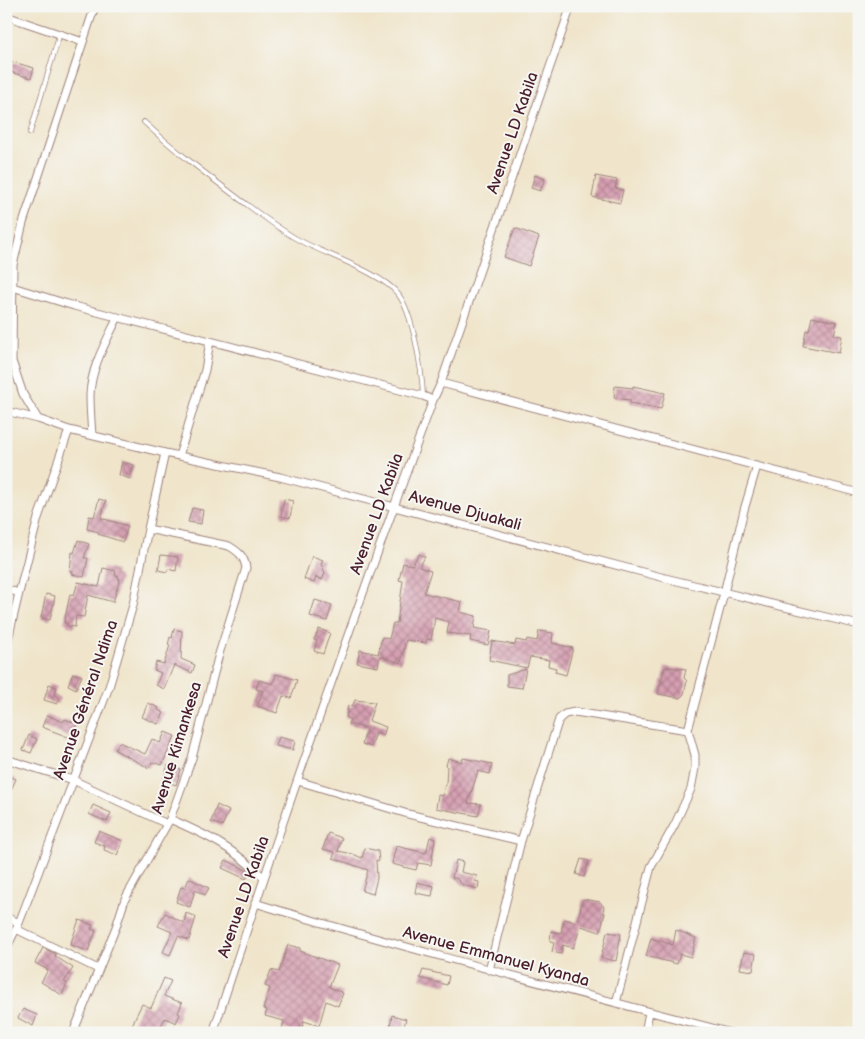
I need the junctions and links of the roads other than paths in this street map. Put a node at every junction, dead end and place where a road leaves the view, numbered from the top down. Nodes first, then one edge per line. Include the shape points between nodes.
1 (95, 6) edge
2 (571, 6) edge
3 (6, 16) edge
4 (60, 34) junction
5 (83, 42) junction
6 (144, 122) dead end
7 (30, 133) dead end
8 (10, 286) edge
9 (118, 317) junction
10 (210, 341) junction
11 (441, 383) junction
12 (424, 396) junction
13 (433, 400) junction
14 (6, 411) edge
15 (38, 419) junction
16 (69, 430) junction
17 (92, 435) junction
18 (165, 453) junction
19 (179, 456) junction
20 (757, 466) junction
21 (859, 494) edge
22 (394, 506) junction
23 (148, 529) junction
24 (6, 589) edge
25 (19, 593) junction
26 (724, 593) junction
27 (859, 625) edge
28 (6, 648) edge
29 (688, 730) junction
30 (6, 759) edge
31 (73, 780) junction
32 (298, 781) junction
33 (169, 822) junction
34 (521, 841) junction
35 (264, 878) junction
36 (255, 903) junction
37 (6, 917) edge
38 (18, 926) junction
39 (6, 949) edge
40 (98, 969) junction
41 (489, 970) junction
42 (616, 1003) junction
43 (649, 1012) junction
44 (74, 1033) edge
45 (213, 1033) edge
46 (645, 1033) edge
47 (731, 1033) edge

1 - 5 street
2 - 11 street, Avenue LD Kabila
3 - 4 street
4 - 5 street
4 - 7 lane
5 - 8 street via 23,223
6 - 12 lane via 188,161 264,218 296,238 381,279 396,291 408,311
8 - 9 street
8 - 15 street via 12,361 23,394
9 - 10 street
9 - 17 street via 94,371 90,394
10 - 12 street
10 - 19 street via 205,370
11 - 13 street, Avenue LD Kabila
11 - 20 street
12 - 13 street
13 - 22 street, Avenue LD Kabila
14 - 15 street, Avenue Djuakali
15 - 16 street, Avenue Djuakali
16 - 17 street, Avenue Djuakali
16 - 25 street via 38,518
17 - 18 street, Avenue Djuakali
18 - 19 street, Avenue Djuakali
18 - 23 street, Avenue Général Ndima
19 - 22 street, Avenue Djuakali
20 - 21 street
20 - 26 street
22 - 26 street, Avenue Djuakali
22 - 32 street, Avenue LD Kabila
23 - 31 street, Avenue Général Ndima via 131,614 109,687
23 - 33 street, Avenue Kimankesa via 229,546 240,553 246,568 192,758
24 - 25 street
25 - 28 street
26 - 27 street, Avenue Djuakali
26 - 29 street
29 - 34 street via 575,712 565,714 556,727
29 - 42 street via 695,755 691,789 676,824 651,867
30 - 31 street
31 - 33 street
31 - 38 street, Avenue Général Ndima
32 - 34 street via 408,814
32 - 35 street, Avenue LD Kabila
33 - 35 street via 212,838
33 - 40 street, Avenue Kimankesa via 125,899
34 - 41 street
35 - 36 street, Avenue LD Kabila
36 - 41 street, Avenue Emmanuel Kyanda
36 - 45 street, Avenue LD Kabila
37 - 38 street
38 - 39 street, Avenue Général Ndima
38 - 40 street
40 - 44 street, Avenue Kimankesa
41 - 42 street, Avenue Emmanuel Kyanda
42 - 43 street, Avenue Emmanuel Kyanda
43 - 46 street
43 - 47 street, Avenue Emmanuel Kyanda

